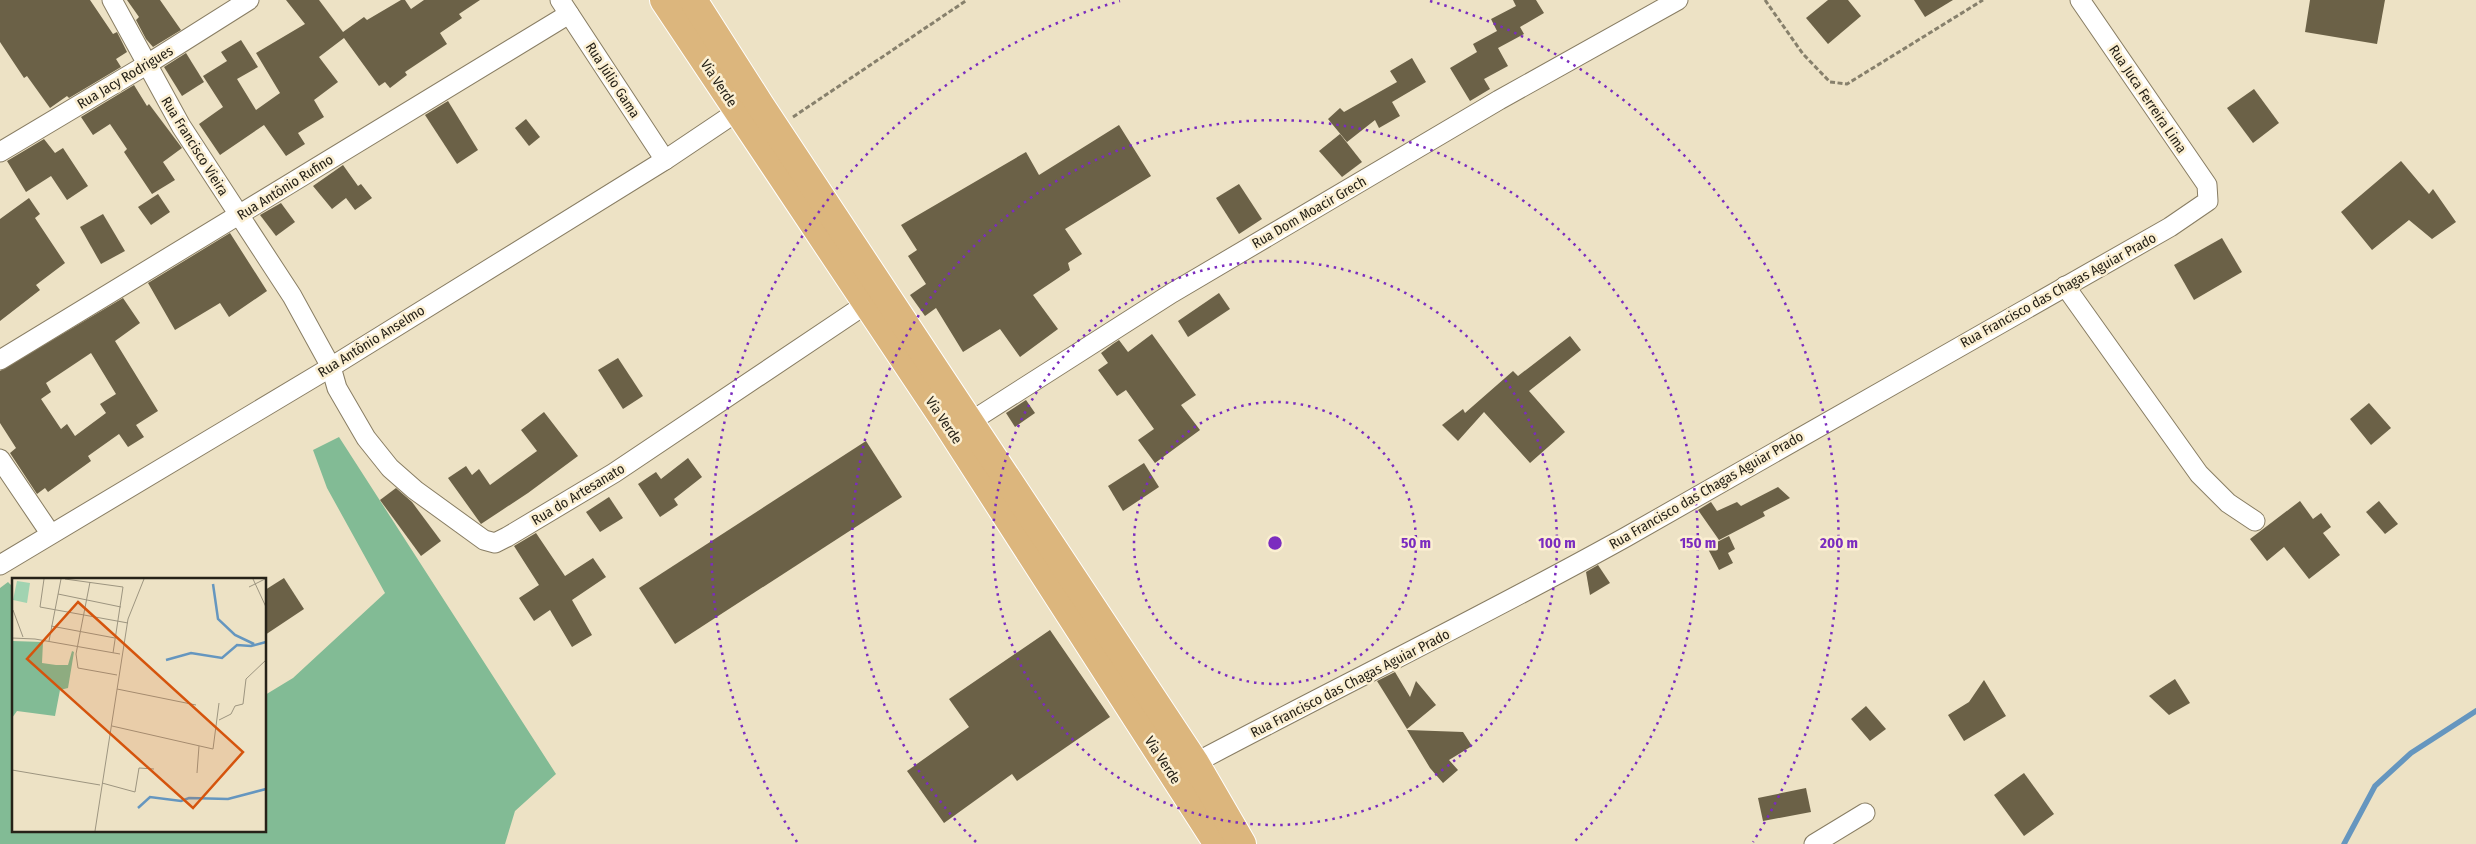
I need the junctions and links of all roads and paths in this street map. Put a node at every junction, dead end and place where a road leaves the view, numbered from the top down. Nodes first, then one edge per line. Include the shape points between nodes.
1 (112, 0) edge
2 (249, 0) edge
3 (664, 0) edge
4 (693, 0) edge
5 (967, 0) edge
6 (1678, 0) edge
7 (1765, 0) edge
8 (1983, 0) edge
9 (2080, 0) edge
10 (565, 7) edge
11 (146, 65) junction
12 (738, 111) junction
13 (776, 129) junction
14 (0, 152) edge
15 (665, 160) junction
16 (2208, 201) joint
17 (239, 216) junction
18 (2064, 286) junction
19 (866, 304) junction
20 (0, 360) edge
21 (331, 366) junction
22 (970, 422) junction
23 (0, 459) edge
24 (2255, 521) dead end
25 (50, 533) junction
26 (0, 565) edge
27 (1195, 764) junction
28 (1865, 813) dead end
29 (1218, 844) edge
30 (1242, 844) edge
31 (1814, 844) edge

1 - 11 street, Rua Francisco Vieira
2 - 11 street, Rua Jacy Rodrigues
3 - 12 main road, Via Verde
4 - 13 main road, Via Verde
5 - 13 path
6 - 22 street, Rua Dom Moacir Grech via 1499,100 1172,293
7 - 8 path via 1803,54 1830,82 1847,84
9 - 16 street, Rua Juca Ferreira Lima via 2207,185
10 - 15 street, Rua Júlio Gama
10 - 17 street, Rua Antônio Rufino
11 - 14 street, Rua Jacy Rodrigues
11 - 17 street, Rua Francisco Vieira
12 - 15 street, Rua Antônio Anselmo
12 - 19 main road, Via Verde
13 - 22 main road, Via Verde
15 - 21 street, Rua Antônio Anselmo
16 - 18 street, Rua Francisco das Chagas Aguiar Prado via 2170,227
17 - 20 street, Rua Antônio Rufino
17 - 21 street, Rua Francisco Vieira via 292,296
18 - 24 street via 2199,474 2228,503
18 - 27 street, Rua Francisco das Chagas Aguiar Prado via 1624,538
19 - 21 street, Rua do Artesanato via 614,473 495,543 484,540 444,512 390,468 348,410
19 - 29 main road, Via Verde via 946,422
21 - 25 street, Rua Antônio Anselmo
22 - 27 main road, Via Verde
23 - 25 street
25 - 26 street, Rua Antônio Anselmo
27 - 30 main road, Via Verde
28 - 31 street

